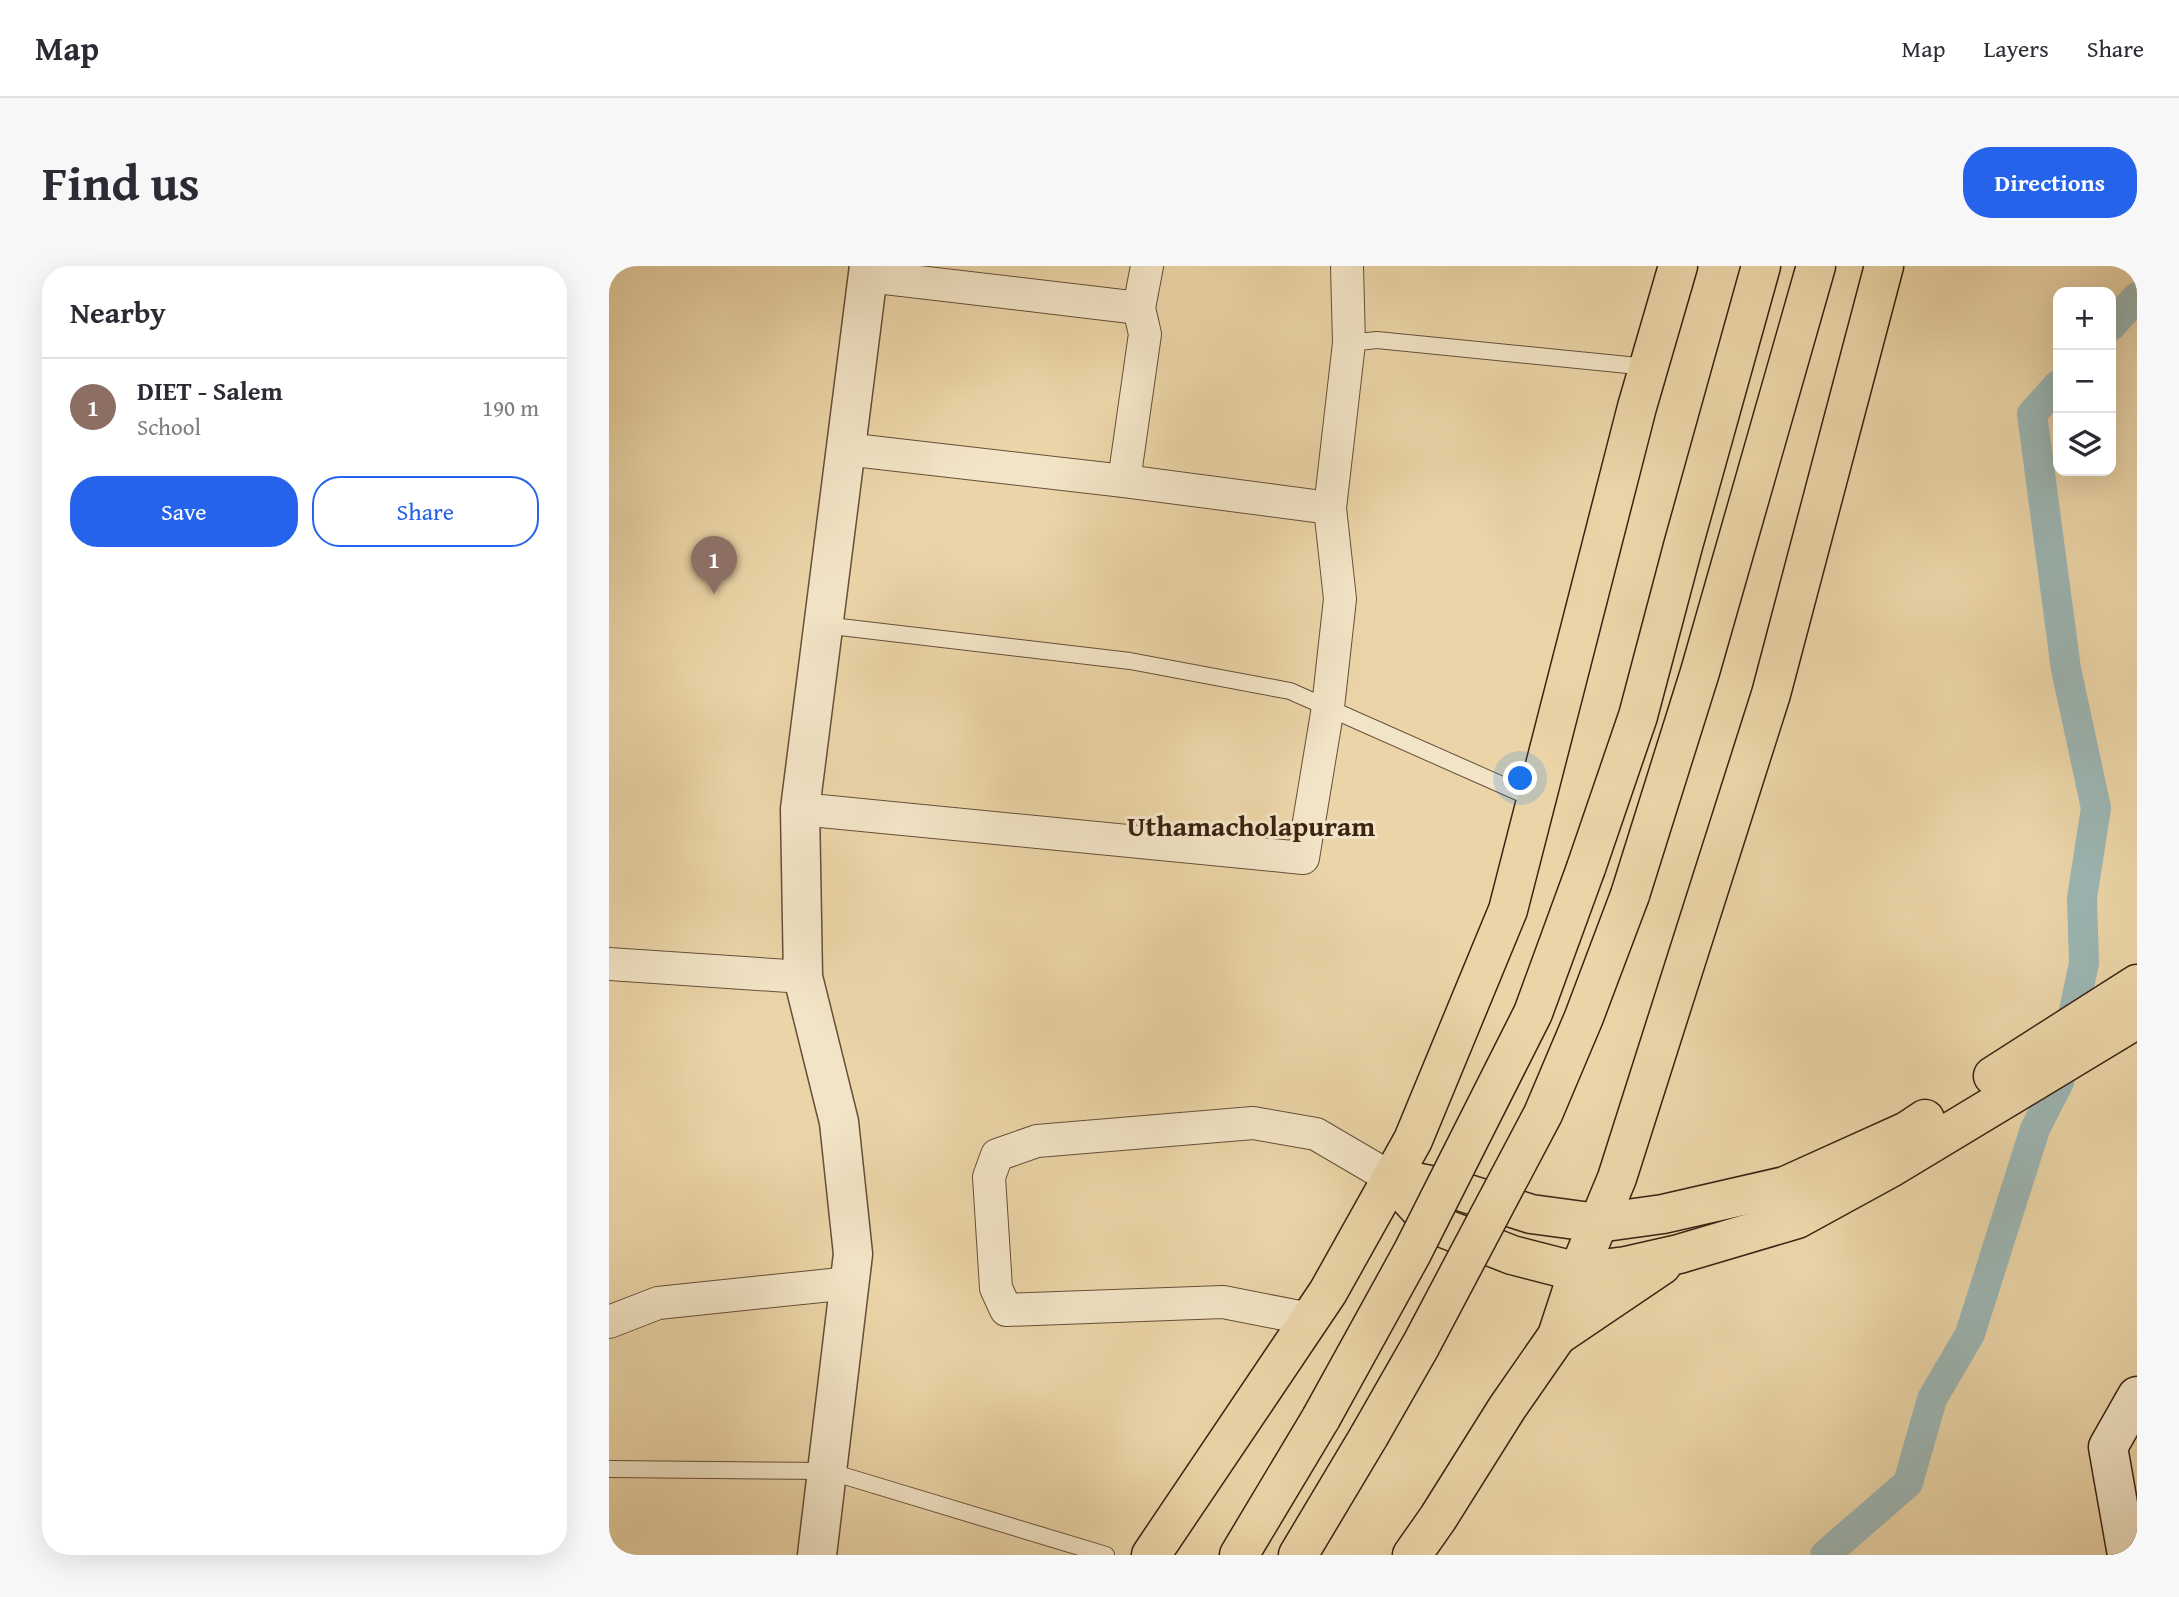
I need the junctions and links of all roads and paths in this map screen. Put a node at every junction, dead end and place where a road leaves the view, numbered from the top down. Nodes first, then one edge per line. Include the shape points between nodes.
1 (1147, 266) edge
2 (1347, 266) edge
3 (1678, 266) edge
4 (1761, 266) edge
5 (1816, 266) edge
6 (1884, 266) edge
7 (868, 271) edge
8 (1139, 308) junction
9 (1349, 343) junction
10 (1648, 367) junction
11 (845, 449) junction
12 (1124, 481) junction
13 (1330, 508) junction
14 (823, 625) junction
15 (1328, 707) junction
16 (1536, 800) junction
17 (800, 809) junction
18 (609, 964) edge
19 (803, 977) junction
20 (2137, 984) edge
21 (2137, 1019) edge
22 (1915, 1140) junction
23 (1391, 1178) junction
24 (1598, 1223) junction
25 (1679, 1254) junction
26 (1578, 1272) junction
27 (850, 1283) junction
28 (1310, 1319) junction
29 (609, 1322) edge
30 (1557, 1336) junction
31 (2137, 1396) edge
32 (609, 1469) edge
33 (828, 1471) junction
34 (817, 1555) edge
35 (1106, 1555) edge
36 (1151, 1555) edge
37 (1239, 1555) edge
38 (1298, 1555) edge
39 (1412, 1555) edge
40 (2127, 1555) edge

1 - 8 street
2 - 9 street
3 - 10 main road
4 - 37 main road, bridge via 1639,716 1533,1013 1412,1252
5 - 38 main road, bridge via 1700,673 1630,895 1584,1017 1543,1114 1421,1345
6 - 24 main road via 1771,694 1617,1178
7 - 8 street
7 - 11 street
8 - 12 street via 1145,334
9 - 10 lane via 1377,340
9 - 13 street
10 - 16 main road
11 - 12 street
11 - 14 street
12 - 13 street
13 - 15 street via 1340,599
14 - 15 lane via 1131,662 1290,691
14 - 17 street
15 - 16 lane
15 - 17 street via 1303,858
16 - 23 main road via 1508,910 1412,1140
17 - 19 street
18 - 19 street
19 - 27 street via 839,1122 853,1254
20 - 22 main road
21 - 22 main road
22 - 24 main road via 1785,1186
22 - 25 main road via 1797,1219
23 - 24 main road via 1456,1190 1531,1214
23 - 26 main road via 1433,1224 1512,1255
23 - 28 main road
23 - 28 street via 1316,1134 1253,1123 1037,1141 997,1155 989,1177 996,1288 1006,1310 1223,1303
24 - 26 main road
25 - 26 main road
25 - 30 main road
26 - 30 main road
27 - 29 street via 658,1303
27 - 33 street
28 - 36 main road
30 - 39 main road
31 - 40 street via 2108,1447
32 - 33 lane
33 - 34 street
33 - 35 lane

